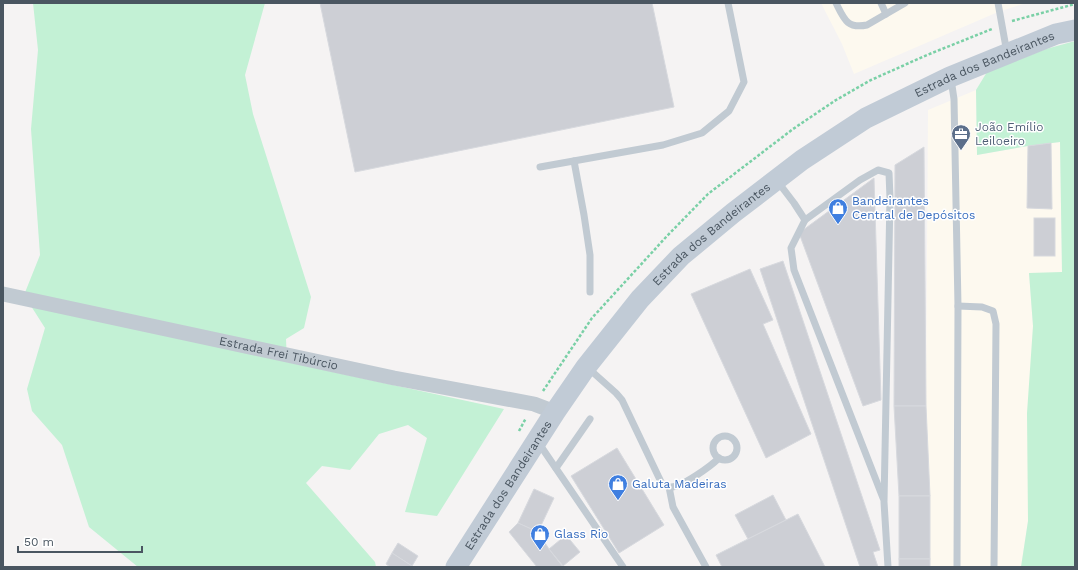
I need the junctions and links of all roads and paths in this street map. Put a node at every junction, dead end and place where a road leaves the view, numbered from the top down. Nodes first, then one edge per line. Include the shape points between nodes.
1 (728, 3) edge
2 (836, 3) edge
3 (881, 3) edge
4 (905, 3) edge
5 (998, 3) edge
6 (886, 14) junction
7 (1075, 30) edge
8 (1007, 53) junction
9 (950, 77) junction
10 (574, 161) junction
11 (540, 167) dead end
12 (776, 180) junction
13 (805, 220) junction
14 (590, 292) dead end
15 (3, 294) edge
16 (958, 306) junction
17 (586, 367) junction
18 (555, 412) junction
19 (590, 419) dead end
20 (537, 440) junction
21 (719, 458) dead end
22 (556, 468) junction
23 (669, 487) junction
24 (884, 502) junction
25 (456, 567) edge
26 (624, 567) edge
27 (706, 567) edge
28 (888, 567) edge
29 (957, 567) edge
30 (994, 567) edge

1 - 10 lane via 744,82 729,111 702,133 662,145
2 - 6 lane via 850,25 867,25
3 - 6 lane
4 - 6 lane
5 - 8 lane
7 - 8 main road, Estrada dos Bandeirantes via 1056,34
8 - 9 main road, Estrada dos Bandeirantes
9 - 12 main road, Estrada dos Bandeirantes via 866,118
9 - 16 lane via 954,99
10 - 11 lane
10 - 14 lane via 590,255
12 - 13 lane
12 - 17 main road, Estrada dos Bandeirantes via 681,256 640,299
13 - 24 lane via 791,248 794,270
13 - 24 lane via 878,170 889,173
15 - 18 street, Estrada Frei Tibúrcio via 394,378 534,404
16 - 29 lane
16 - 30 lane via 982,307 993,311 995,316
17 - 18 main road, Estrada dos Bandeirantes
17 - 23 lane via 622,400 657,476 662,484
18 - 20 main road, Estrada dos Bandeirantes
19 - 22 lane
20 - 22 lane
20 - 25 main road, Estrada dos Bandeirantes
21 - 23 lane via 712,466 678,486
22 - 26 lane
23 - 27 lane via 673,507
24 - 28 lane

